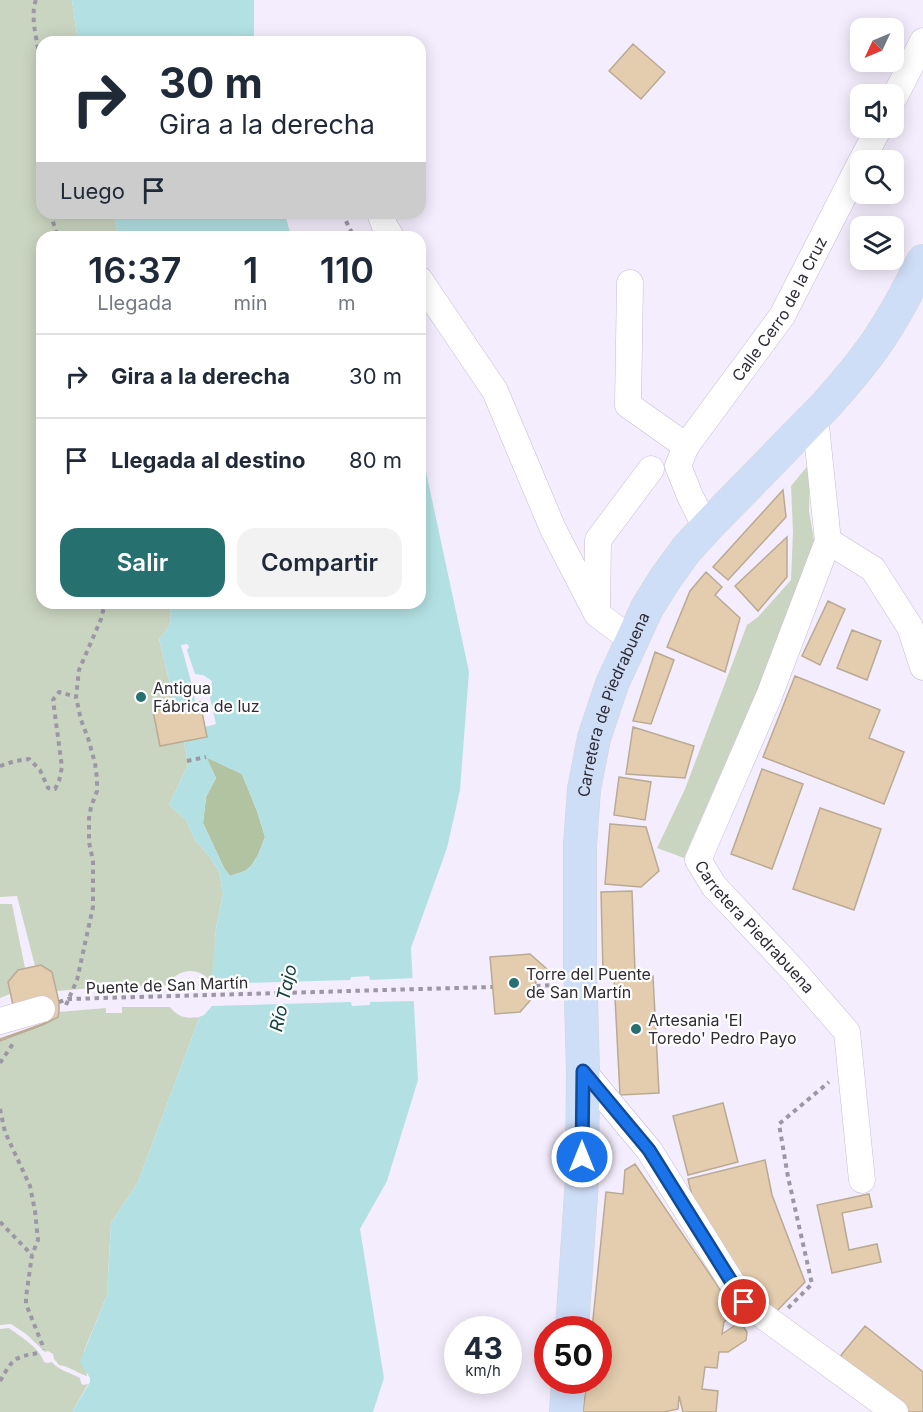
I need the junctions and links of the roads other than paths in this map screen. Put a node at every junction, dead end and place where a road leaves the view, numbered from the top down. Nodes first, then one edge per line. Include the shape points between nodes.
1 (923, 41) edge
2 (901, 84) edge
3 (850, 183) edge
4 (923, 261) edge
5 (630, 283) dead end
6 (426, 289) edge
7 (815, 416) junction
8 (686, 446) junction
9 (651, 469) dead end
10 (706, 528) junction
11 (828, 541) junction
12 (597, 614) junction
13 (632, 640) junction
14 (923, 667) edge
15 (55, 1006) road end
16 (8, 1031) edge
17 (583, 1071) junction
18 (862, 1180) dead end
19 (573, 1316) edge
20 (567, 1394) edge
21 (566, 1412) edge
22 (895, 1412) edge

1 - 2 street
3 - 8 street, Calle Cerro de la Cruz via 782,316
4 - 7 main road, Carretera de Piedrabuena via 864,361
5 - 8 street via 628,405
6 - 12 street via 495,392 553,529
7 - 10 main road, Carretera de Piedrabuena
7 - 11 street, Carretera Piedrabuena
8 - 10 street, Calle Cerro de la Cruz via 678,466
9 - 12 street via 598,540
10 - 13 main road, Carretera de Piedrabuena via 666,579
11 - 14 street via 873,569 910,627
11 - 18 street, Carretera Piedrabuena via 769,696 698,860 714,886 847,1032
12 - 13 street
13 - 17 main road, Carretera de Piedrabuena via 594,738 584,789 570,985
15 - 16 street
17 - 19 main road, Carretera de Piedrabuena via 582,1179
17 - 22 street via 649,1150 744,1302
20 - 21 main road

